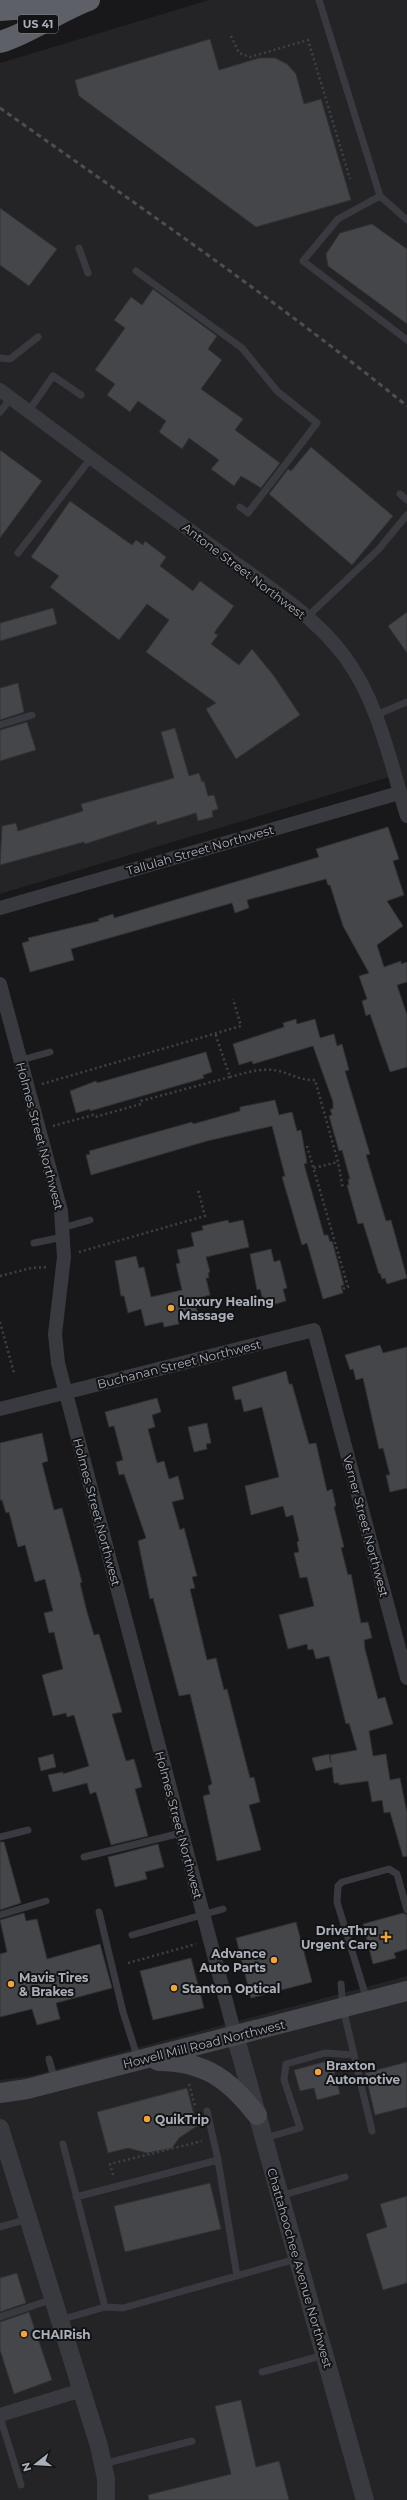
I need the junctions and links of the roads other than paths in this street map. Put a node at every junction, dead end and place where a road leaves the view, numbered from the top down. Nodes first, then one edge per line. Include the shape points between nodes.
1 (319, 0) edge
2 (82, 2) edge
3 (0, 10) edge
4 (0, 42) edge
5 (380, 196) junction
6 (407, 220) edge
7 (79, 248) dead end
8 (136, 271) dead end
9 (88, 273) dead end
10 (38, 336) dead end
11 (407, 340) edge
12 (0, 358) edge
13 (5, 394) edge
14 (81, 395) dead end
15 (0, 412) edge
16 (28, 412) junction
17 (91, 458) junction
18 (400, 494) dead end
19 (407, 500) edge
20 (240, 507) dead end
21 (407, 515) edge
22 (18, 553) dead end
23 (306, 618) junction
24 (407, 702) edge
25 (32, 715) dead end
26 (376, 715) junction
27 (0, 725) edge
28 (400, 793) junction
29 (407, 816) edge
30 (0, 908) edge
31 (0, 984) edge
32 (50, 1052) dead end
33 (21, 1060) junction
34 (90, 1220) dead end
35 (62, 1232) junction
36 (34, 1243) dead end
37 (325, 1373) joint
38 (65, 1392) junction
39 (0, 1409) edge
40 (407, 1678) edge
41 (28, 1830) dead end
42 (181, 1834) junction
43 (0, 1837) edge
44 (84, 1857) dead end
45 (46, 1901) dead end
46 (223, 1909) dead end
47 (407, 1910) edge
48 (99, 1912) dead end
49 (0, 1915) edge
50 (203, 1915) junction
51 (132, 1935) dead end
52 (341, 1984) dead end
53 (407, 1991) edge
54 (368, 2002) junction
55 (343, 2008) junction
56 (235, 2035) junction
57 (354, 2055) junction
58 (49, 2059) dead end
59 (138, 2061) junction
60 (55, 2081) junction
61 (0, 2094) edge
62 (207, 2111) dead end
63 (257, 2115) junction
64 (0, 2128) edge
65 (372, 2131) dead end
66 (264, 2139) junction
67 (63, 2144) dead end
68 (218, 2160) junction
69 (345, 2177) dead end
70 (279, 2196) junction
71 (76, 2197) junction
72 (28, 2219) junction
73 (0, 2227) edge
74 (297, 2259) junction
75 (236, 2276) junction
76 (54, 2299) junction
77 (104, 2307) junction
78 (0, 2317) edge
79 (60, 2320) junction
80 (324, 2355) junction
81 (262, 2372) dead end
82 (82, 2390) junction
83 (0, 2416) edge
84 (192, 2441) dead end
85 (103, 2464) junction
86 (21, 2485) dead end
87 (106, 2500) edge
88 (365, 2500) edge

1 - 5 lane
2 - 3 highway, US 41
2 - 4 highway, US 41 via 12,39
5 - 6 lane
5 - 11 lane via 338,219 303,261
7 - 9 lane
8 - 20 lane via 242,348 277,391 317,423 248,513
10 - 12 lane via 10,359
13 - 15 lane
13 - 16 street, Antone Street Northwest
14 - 16 lane via 53,376
16 - 17 street, Antone Street Northwest
17 - 22 lane
17 - 23 street, Antone Street Northwest via 274,591
18 - 19 lane
21 - 23 lane via 378,550
23 - 26 street, Antone Street Northwest via 345,657
24 - 26 lane
25 - 27 lane
26 - 28 street, Antone Street Northwest
28 - 29 street, Antone Street Northwest
28 - 30 street, Tallulah Street Northwest
31 - 33 street, Holmes Street Northwest
32 - 33 lane
33 - 35 street, Holmes Street Northwest via 61,1211
34 - 35 lane
35 - 36 lane
35 - 38 street, Holmes Street Northwest via 64,1257 55,1334
37 - 38 street, Buchanan Street Northwest via 314,1330
37 - 40 street, Verner Street Northwest
38 - 39 street, Buchanan Street Northwest
38 - 42 street, Holmes Street Northwest
41 - 43 lane
42 - 44 lane
42 - 50 street, Holmes Street Northwest
45 - 49 lane
46 - 50 lane
47 - 54 lane via 397,1874 389,1868 342,1882 338,1886 337,1902
48 - 59 lane via 123,2012
50 - 51 lane
50 - 56 street, Holmes Street Northwest
52 - 55 lane
53 - 54 main road, Howell Mill Road Northwest
54 - 55 main road, Howell Mill Road Northwest
55 - 56 main road, Howell Mill Road Northwest
55 - 57 lane
56 - 59 main road, Howell Mill Road Northwest
56 - 63 street, Chattahoochee Avenue Northwest
57 - 65 lane
57 - 66 lane via 325,2053 286,2064 284,2080 300,2128
58 - 60 lane
59 - 60 main road, Howell Mill Road Northwest
59 - 63 main road via 179,2062 213,2072 228,2082
60 - 61 main road, Howell Mill Road Northwest
62 - 68 lane
63 - 66 street, Chattahoochee Avenue Northwest
64 - 72 street
66 - 70 street, Chattahoochee Avenue Northwest
67 - 71 lane
68 - 71 lane
68 - 75 lane
69 - 70 lane
70 - 74 street, Chattahoochee Avenue Northwest
71 - 77 lane
72 - 73 lane
72 - 76 street
74 - 75 lane
74 - 80 street, Chattahoochee Avenue Northwest
75 - 77 lane via 123,2308
76 - 78 lane
76 - 79 street
77 - 79 lane
79 - 82 street
80 - 81 lane
80 - 88 street, Chattahoochee Avenue Northwest
82 - 83 street
82 - 85 street
83 - 86 lane
84 - 85 lane
85 - 87 street

